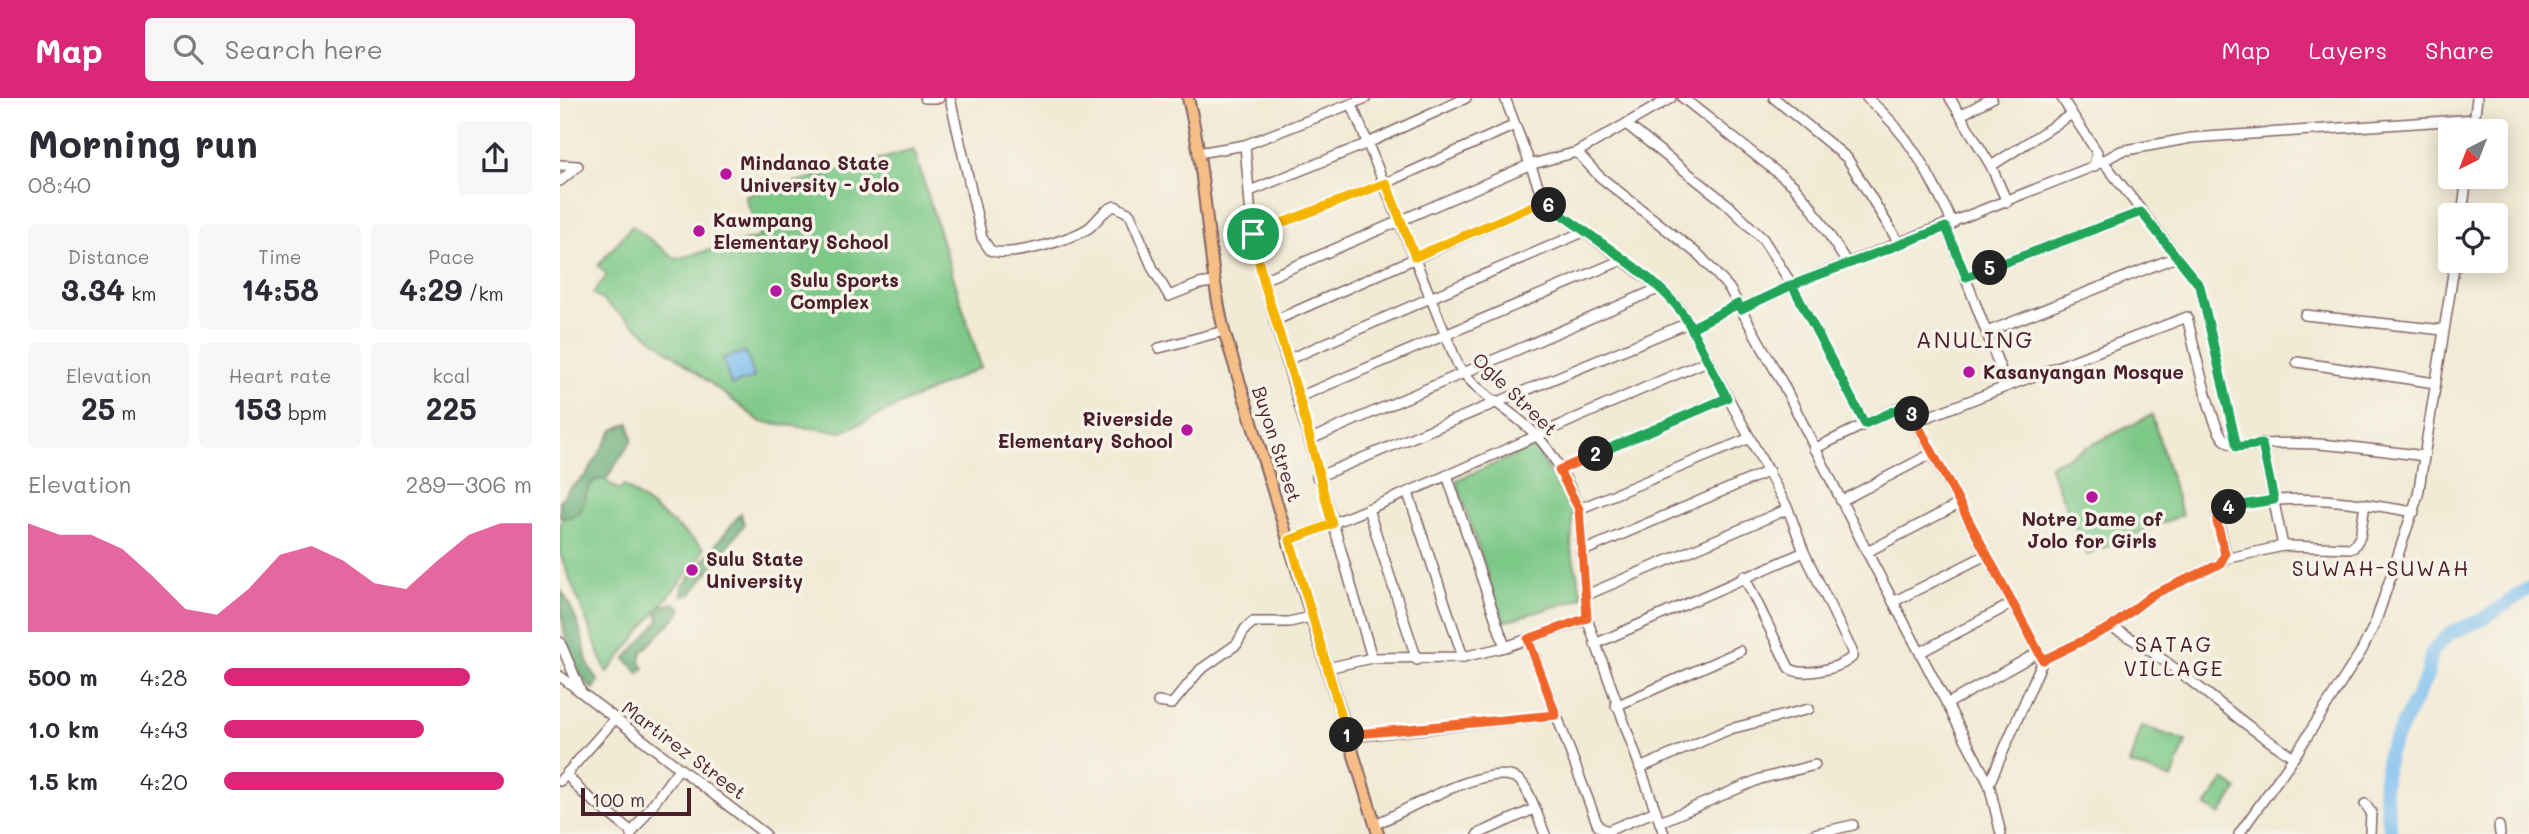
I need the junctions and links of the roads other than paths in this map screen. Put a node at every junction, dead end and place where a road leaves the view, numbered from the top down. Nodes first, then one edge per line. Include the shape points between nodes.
1 (925, 98) edge
2 (939, 98) edge
3 (950, 98) edge
4 (1188, 98) edge
5 (1366, 98) edge
6 (1466, 98) edge
7 (1505, 98) edge
8 (1671, 98) edge
9 (1683, 98) edge
10 (1774, 98) edge
11 (1867, 98) edge
12 (1950, 98) edge
13 (1992, 98) edge
14 (2063, 98) edge
15 (2477, 98) edge
16 (1352, 105) junction
17 (2072, 114) junction
18 (1961, 115) junction
19 (2475, 119) edge
20 (2438, 121) edge
21 (1626, 124) junction
22 (1514, 125) junction
23 (1368, 143) junction
24 (1245, 145) junction
25 (1577, 152) junction
26 (1199, 153) junction
27 (2098, 163) junction
28 (560, 165) edge
29 (1529, 165) junction
30 (1992, 166) junction
31 (560, 181) edge
32 (1386, 183) junction
33 (1250, 191) junction
34 (1544, 201) junction
35 (2007, 202) junction
36 (2141, 212) junction
37 (1399, 219) junction
38 (1949, 225) junction
39 (1583, 232) junction
40 (1253, 234) junction
41 (1899, 243) junction
42 (1415, 257) junction
43 (2176, 257) junction
44 (1622, 260) junction
45 (1847, 263) junction
46 (2453, 273) edge
47 (1966, 277) junction
48 (1263, 280) junction
49 (1213, 282) junction
50 (1792, 285) junction
51 (1660, 288) junction
52 (1431, 295) junction
53 (1740, 307) junction
54 (2305, 315) dead end
55 (1274, 321) junction
56 (1690, 325) junction
57 (2444, 330) junction
58 (1224, 331) junction
59 (1987, 332) junction
60 (1447, 334) junction
61 (1159, 348) dead end
62 (1287, 360) junction
63 (1707, 361) junction
64 (2297, 362) dead end
65 (1464, 374) junction
66 (2435, 383) junction
67 (2007, 386) junction
68 (1299, 397) junction
69 (1727, 398) junction
70 (1499, 404) junction
71 (1917, 421) junction
72 (1865, 424) junction
73 (1535, 434) junction
74 (1749, 438) junction
75 (1311, 439) junction
76 (2262, 444) junction
77 (2237, 447) junction
78 (1814, 449) junction
79 (1933, 453) junction
80 (2424, 456) junction
81 (1559, 470) junction
82 (1769, 471) junction
83 (1447, 475) junction
84 (1317, 477) junction
85 (1408, 493) junction
86 (2274, 500) junction
87 (1841, 501) junction
88 (2365, 503) junction
89 (1959, 504) junction
90 (1368, 509) junction
91 (1579, 509) junction
92 (1788, 509) junction
93 (2414, 512) junction
94 (1332, 524) junction
95 (1290, 540) junction
96 (2283, 546) junction
97 (1581, 552) junction
98 (1804, 552) junction
99 (1867, 552) junction
100 (1986, 555) junction
101 (2225, 558) junction
102 (1744, 576) junction
103 (1584, 596) junction
104 (1893, 603) junction
105 (2011, 604) junction
106 (1311, 617) junction
107 (1587, 618) junction
108 (2111, 627) junction
109 (1528, 639) junction
110 (560, 642) edge
111 (1595, 644) junction
112 (1505, 647) junction
113 (1740, 651) dead end
114 (1921, 652) junction
115 (2041, 656) junction
116 (1463, 657) junction
117 (1372, 658) junction
118 (1417, 660) junction
119 (560, 666) edge
120 (1327, 668) junction
121 (571, 674) junction
122 (560, 676) edge
123 (582, 694) junction
124 (1158, 702) dead end
125 (1947, 704) junction
126 (1616, 706) junction
127 (1809, 709) dead end
128 (1556, 715) junction
129 (614, 720) junction
130 (1348, 737) junction
131 (2294, 757) junction
132 (1815, 765) dead end
133 (1640, 768) junction
134 (678, 770) junction
135 (563, 777) edge
136 (1989, 784) junction
137 (2365, 804) dead end
138 (1534, 809) junction
139 (1656, 811) junction
140 (1660, 822) junction
141 (1853, 825) dead end
142 (1377, 829) edge
143 (631, 833) edge
144 (765, 834) edge
145 (1478, 834) edge
146 (1545, 834) edge
147 (1664, 834) edge
148 (1814, 834) edge
149 (2001, 834) edge
150 (2239, 834) edge
151 (2370, 834) edge

1 - 2 street
3 - 49 street via 982,238 990,250 1007,253 1072,235 1089,228 1115,206 1130,214 1169,296
4 - 26 main road, Buyon Street
5 - 16 street
6 - 23 street
7 - 22 street
8 - 21 street
9 - 45 street via 1802,195
10 - 41 street via 1847,158
11 - 38 street via 1903,132 1930,175
12 - 18 street
13 - 18 street
14 - 17 street
15 - 19 street
16 - 23 street, Ogle Street
16 - 24 street
17 - 27 street
17 - 30 street
18 - 30 street
20 - 27 street via 2191,138 2121,151
21 - 25 street
21 - 50 street via 1741,216 1763,239
22 - 29 street
22 - 32 street
23 - 32 street, Ogle Street
23 - 33 street
24 - 26 street
24 - 33 street
25 - 29 street
25 - 53 street via 1607,183 1706,261
26 - 49 main road, Buyon Street
27 - 35 street
27 - 36 street
28 - 31 street via 578,166
29 - 34 street
29 - 37 street
30 - 35 street
32 - 37 street, Ogle Street
32 - 40 street
33 - 40 street
34 - 39 street
34 - 42 street
35 - 38 street
36 - 43 street
36 - 47 street
37 - 42 street, Ogle Street
37 - 48 street
38 - 41 street
38 - 47 street
39 - 44 street
39 - 52 street
40 - 48 street
41 - 45 street
42 - 52 street, Ogle Street
42 - 55 street
43 - 59 street
43 - 77 street via 2200,286
44 - 51 street
44 - 60 street
45 - 50 street
46 - 57 street
47 - 59 street
48 - 55 street
49 - 58 main road, Buyon Street
50 - 53 street
50 - 72 street
51 - 56 street
51 - 65 street
52 - 60 street, Ogle Street
52 - 62 street
53 - 56 street
53 - 78 street
54 - 57 street
55 - 62 street
56 - 63 street
56 - 70 street
57 - 66 street
58 - 61 street
58 - 95 main road, Buyon Street
59 - 67 street
60 - 65 street, Ogle Street
60 - 68 street
62 - 68 street
63 - 69 street
63 - 73 street
64 - 66 street
65 - 70 street, Ogle Street
65 - 75 street
66 - 80 street
67 - 71 street
67 - 77 street via 2187,317 2217,428
68 - 75 street
69 - 74 street
69 - 81 street
70 - 73 street, Ogle Street
70 - 84 street
71 - 72 street via 1902,407
71 - 79 street
72 - 78 street
73 - 81 street, Ogle Street
73 - 83 street
74 - 82 street
74 - 91 street
75 - 84 street
76 - 77 street
76 - 80 street via 2343,445
76 - 86 street
78 - 87 street
79 - 87 street
79 - 89 street
80 - 93 street
81 - 91 street, Ogle Street
82 - 92 street
82 - 97 street
83 - 85 street
83 - 112 street
84 - 94 street
85 - 90 street
85 - 116 street
86 - 88 street
86 - 96 street
86 - 101 street via 2220,510 2217,517
87 - 99 street
88 - 93 street
88 - 96 street via 2360,537 2353,548
89 - 99 street
89 - 100 street
90 - 94 street
90 - 118 street
91 - 97 street, Ogle Street
92 - 98 street
92 - 103 street
93 - 131 street via 2371,634
94 - 95 street
94 - 117 street
95 - 106 main road, Buyon Street
96 - 101 street
97 - 103 street, Ogle Street
98 - 102 street
98 - 102 street via 1852,651 1845,663 1802,673 1789,668
99 - 104 street
100 - 104 street
100 - 105 street
101 - 108 street via 2152,595
102 - 111 street
103 - 107 street, Ogle Street
104 - 114 street
105 - 114 street
105 - 115 street
106 - 120 main road, Buyon Street
106 - 124 street via 1254,622 1237,644 1200,670 1178,700
107 - 109 street
107 - 111 street, Ogle Street
108 - 115 street
108 - 131 street via 2161,656
109 - 112 street
109 - 128 street
110 - 121 street
111 - 126 street, Ogle Street
112 - 116 street
113 - 126 street
114 - 125 street
115 - 125 street
115 - 136 street
116 - 118 street
117 - 118 street
117 - 120 street
119 - 121 street
120 - 130 main road, Buyon Street
121 - 123 street
122 - 123 street, Martirez Street
123 - 129 street, Martirez Street
125 - 136 street
126 - 133 street, Ogle Street
127 - 133 street via 1730,729
128 - 130 street
128 - 139 street via 1600,829 1607,831
129 - 134 street, Martirez Street
129 - 135 street
130 - 142 main road, Buyon Street
131 - 150 street
132 - 140 street via 1759,779
133 - 139 street, Ogle Street
134 - 143 street
134 - 144 street, Martirez Street
135 - 143 street
136 - 149 street
137 - 151 street via 2371,812
138 - 142 street via 1522,782 1511,776 1491,777 1449,789
138 - 145 street
138 - 146 street
139 - 140 street, Ogle Street
140 - 147 street, Ogle Street
141 - 148 street

